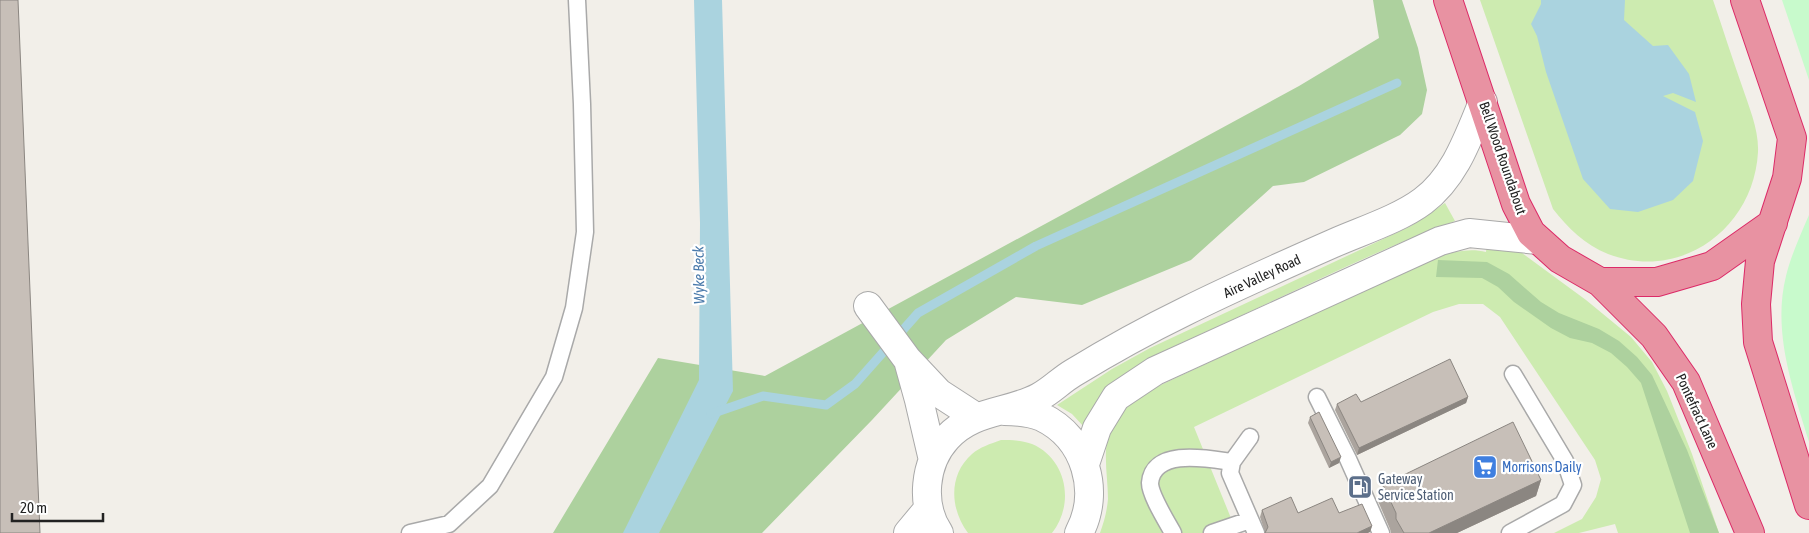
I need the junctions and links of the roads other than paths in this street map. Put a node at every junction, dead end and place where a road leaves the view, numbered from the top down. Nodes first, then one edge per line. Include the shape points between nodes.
1 (577, 0) edge
2 (1448, 0) edge
3 (1745, 0) edge
4 (1483, 102) junction
5 (1773, 223) junction
6 (1538, 240) junction
7 (1600, 282) junction
8 (868, 306) dead end
9 (907, 359) junction
10 (1513, 374) dead end
11 (1317, 398) dead end
12 (988, 414) junction
13 (1250, 437) dead end
14 (933, 460) junction
15 (1232, 462) junction
16 (1085, 464) junction
17 (1809, 505) edge
18 (933, 521) edge
19 (1253, 527) edge
20 (410, 533) edge
21 (908, 533) edge
22 (1079, 533) edge
23 (1173, 533) edge
24 (1212, 533) edge
25 (1381, 533) edge
26 (1510, 533) edge
27 (1750, 533) edge

1 - 20 lane via 585,232 574,308 554,377 490,486 449,524
2 - 4 highway, Bell Wood Roundabout
3 - 5 highway via 1792,138 1787,178
4 - 6 highway, Bell Wood Roundabout via 1516,204
4 - 12 street, Aire Valley Road via 1461,155 1435,190 1421,202 1186,311 1105,353 1039,398
5 - 7 highway via 1712,266 1656,282
5 - 17 highway via 1760,261 1756,304 1758,342
6 - 7 highway, Bell Wood Roundabout via 1560,258
6 - 16 street via 1469,233 1440,242 1155,371 1116,396 1097,428
7 - 27 highway, Pontefract Lane via 1654,336 1686,382
8 - 9 street
9 - 12 street via 939,393
9 - 14 street
10 - 26 lane via 1565,461 1573,485 1563,504
11 - 25 lane
12 - 14 street, Aire Valley Road via 965,422 946,438
12 - 16 street via 1022,411 1042,417 1075,445
13 - 15 lane
14 - 18 street, Aire Valley Road via 927,484
15 - 19 lane via 1230,473
15 - 23 lane via 1186,456 1164,462 1154,472 1150,484 1156,503
16 - 22 street via 1090,499
18 - 21 street, Aire Valley Road
19 - 24 lane

